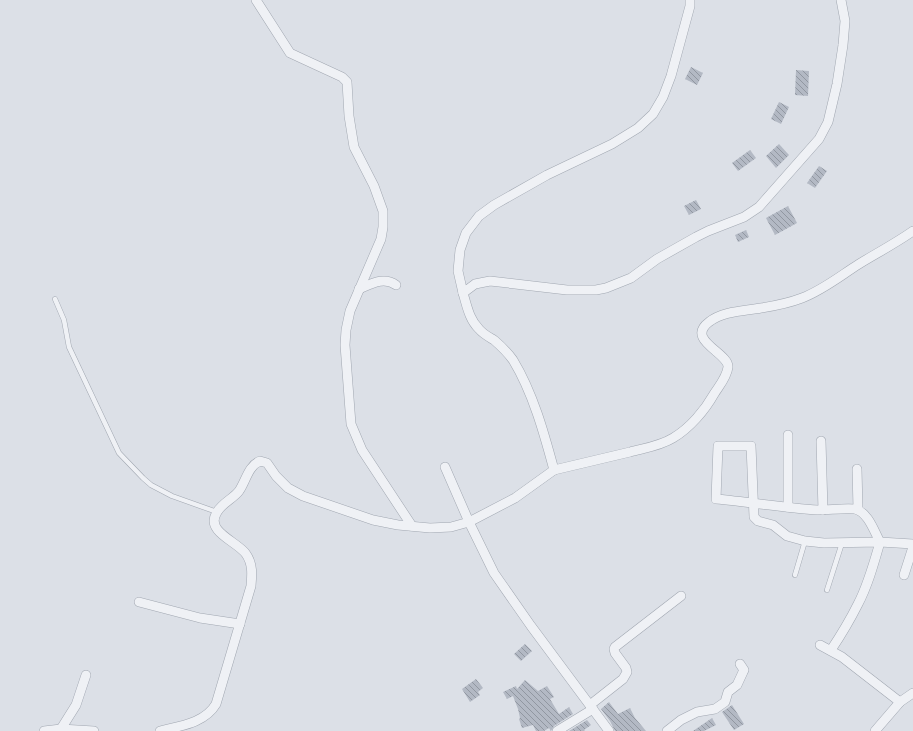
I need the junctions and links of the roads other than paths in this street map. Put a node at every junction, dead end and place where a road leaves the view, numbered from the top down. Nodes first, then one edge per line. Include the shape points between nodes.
1 (256, 0) edge
2 (690, 0) edge
3 (842, 0) edge
4 (913, 231) edge
5 (396, 285) dead end
6 (359, 289) junction
7 (463, 293) junction
8 (55, 299) dead end
9 (788, 435) dead end
10 (821, 441) dead end
11 (446, 467) dead end
12 (856, 469) dead end
13 (554, 470) junction
14 (753, 503) junction
15 (788, 507) junction
16 (858, 509) junction
17 (822, 510) junction
18 (216, 512) junction
19 (469, 522) junction
20 (412, 526) junction
21 (805, 541) junction
22 (880, 542) junction
23 (842, 543) junction
24 (913, 545) edge
25 (795, 575) dead end
26 (904, 575) dead end
27 (827, 590) dead end
28 (681, 596) dead end
29 (139, 602) dead end
30 (240, 624) junction
31 (820, 645) dead end
32 (831, 650) junction
33 (740, 664) dead end
34 (86, 675) dead end
35 (913, 693) edge
36 (900, 702) junction
37 (591, 707) junction
38 (61, 729) junction
39 (44, 731) edge
40 (94, 731) edge
41 (160, 731) edge
42 (557, 731) edge
43 (609, 731) edge
44 (667, 731) edge
45 (875, 731) edge

1 - 6 street via 290,53 342,77 347,82 354,147 374,186 383,211 381,239
2 - 7 street via 671,76 653,114 638,128 612,144 547,175 479,216 466,233 460,250 458,271
3 - 7 street via 845,21 843,45 828,122 819,139 759,207 744,217 696,237 657,259 631,278 606,288 567,290 490,281 475,284
4 - 13 street via 829,285 802,298 736,312 710,322 703,331 703,337 725,360 728,368 712,398 681,433 660,444
5 - 6 street via 382,280
6 - 20 street via 350,311 345,345 350,424 362,450
7 - 13 street via 474,322 509,355 521,376 546,440
8 - 18 lane via 64,320 69,347 119,453 151,485 172,496
9 - 15 street
10 - 17 street
11 - 19 street
12 - 16 street
13 - 19 street via 515,498
14 - 14 street via 716,499 718,446 751,446
14 - 15 street
14 - 21 street via 754,517 758,521 773,525 787,536
15 - 17 street
16 - 17 street
16 - 22 street via 866,516
18 - 20 street via 234,497 255,464 262,461 269,465 283,484 303,496 372,520
18 - 30 street via 216,529 247,554 252,569 251,586
19 - 20 street via 440,528
19 - 37 street via 494,573
21 - 23 street
21 - 25 lane
22 - 23 street
22 - 24 street
22 - 32 street via 858,604
23 - 27 lane
24 - 26 street
28 - 37 street via 615,647 615,653 626,668 626,675
29 - 30 street via 200,618
30 - 41 street via 212,710 201,719
31 - 32 street
32 - 36 street
33 - 44 street via 744,672 737,686 728,692 725,702 715,709 697,712 681,720
34 - 38 street via 76,704
35 - 36 street
36 - 45 street
37 - 42 street
37 - 43 street
38 - 39 street
38 - 40 street

